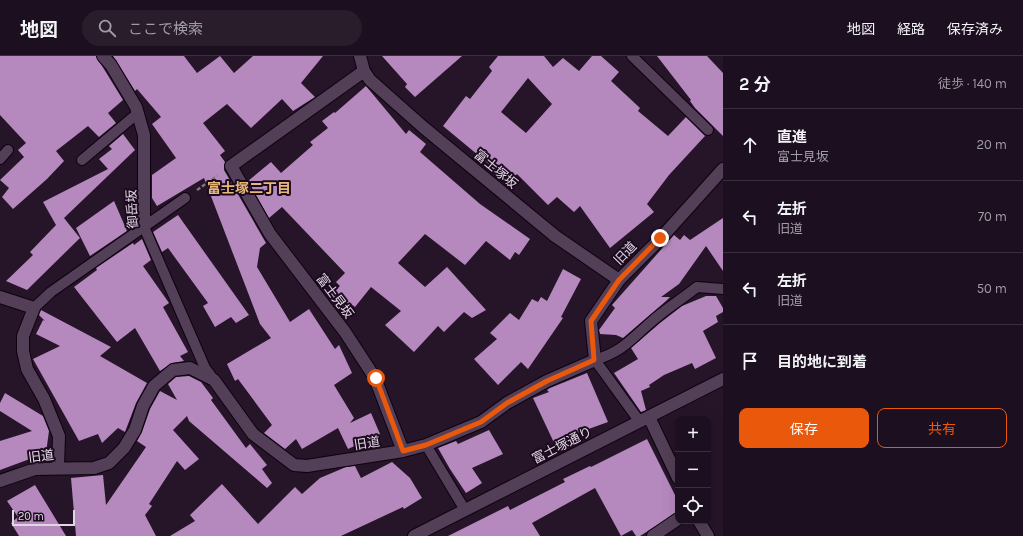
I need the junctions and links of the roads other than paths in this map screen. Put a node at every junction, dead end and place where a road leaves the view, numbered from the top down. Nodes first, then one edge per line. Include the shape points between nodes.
1 (103, 56) edge
2 (360, 56) edge
3 (638, 58) edge
4 (364, 71) junction
5 (138, 114) junction
6 (708, 130) dead end
7 (8, 150) dead end
8 (0, 159) edge
9 (82, 160) dead end
10 (723, 169) edge
11 (186, 198) road end
12 (144, 227) junction
13 (619, 280) junction
14 (723, 289) edge
15 (0, 297) edge
16 (34, 308) junction
17 (594, 360) junction
18 (723, 379) edge
19 (214, 380) junction
20 (645, 419) junction
21 (426, 445) junction
22 (403, 451) junction
23 (58, 467) junction
24 (675, 473) edge
25 (0, 481) edge
26 (464, 510) junction
27 (675, 520) edge
28 (701, 524) edge
29 (414, 536) edge
30 (653, 536) edge
31 (708, 536) edge

1 - 5 street, 御岳坂
2 - 4 street
3 - 6 lane
4 - 13 street, 富士塚坂 via 370,80 423,126 555,236
4 - 22 street, 富士見坂 via 231,166 270,234 345,332 376,378
5 - 9 lane
5 - 12 street, 御岳坂 via 144,135
7 - 8 lane
10 - 13 street, 旧道
11 - 12 lane
12 - 16 lane via 51,292
12 - 19 lane, 御岳坂 via 205,368
13 - 17 street, 旧道 via 591,321
14 - 17 lane via 697,287 650,322 634,339 612,355
15 - 16 street
16 - 23 street via 23,336 23,351 27,369 44,399 59,436
17 - 20 lane
17 - 21 street, 旧道 via 547,381 507,403 481,422
18 - 20 street, 富士塚通り
19 - 22 street, 旧道 via 253,434 294,465 307,466
19 - 23 street, 旧道 via 190,368 173,370 154,386 143,406 135,430 124,448 109,463 94,468
20 - 24 street
20 - 26 street, 富士塚通り
21 - 22 street, 旧道
21 - 26 lane
23 - 25 street, 旧道 via 34,469
26 - 29 street, 富士塚通り
27 - 30 street
28 - 31 street

